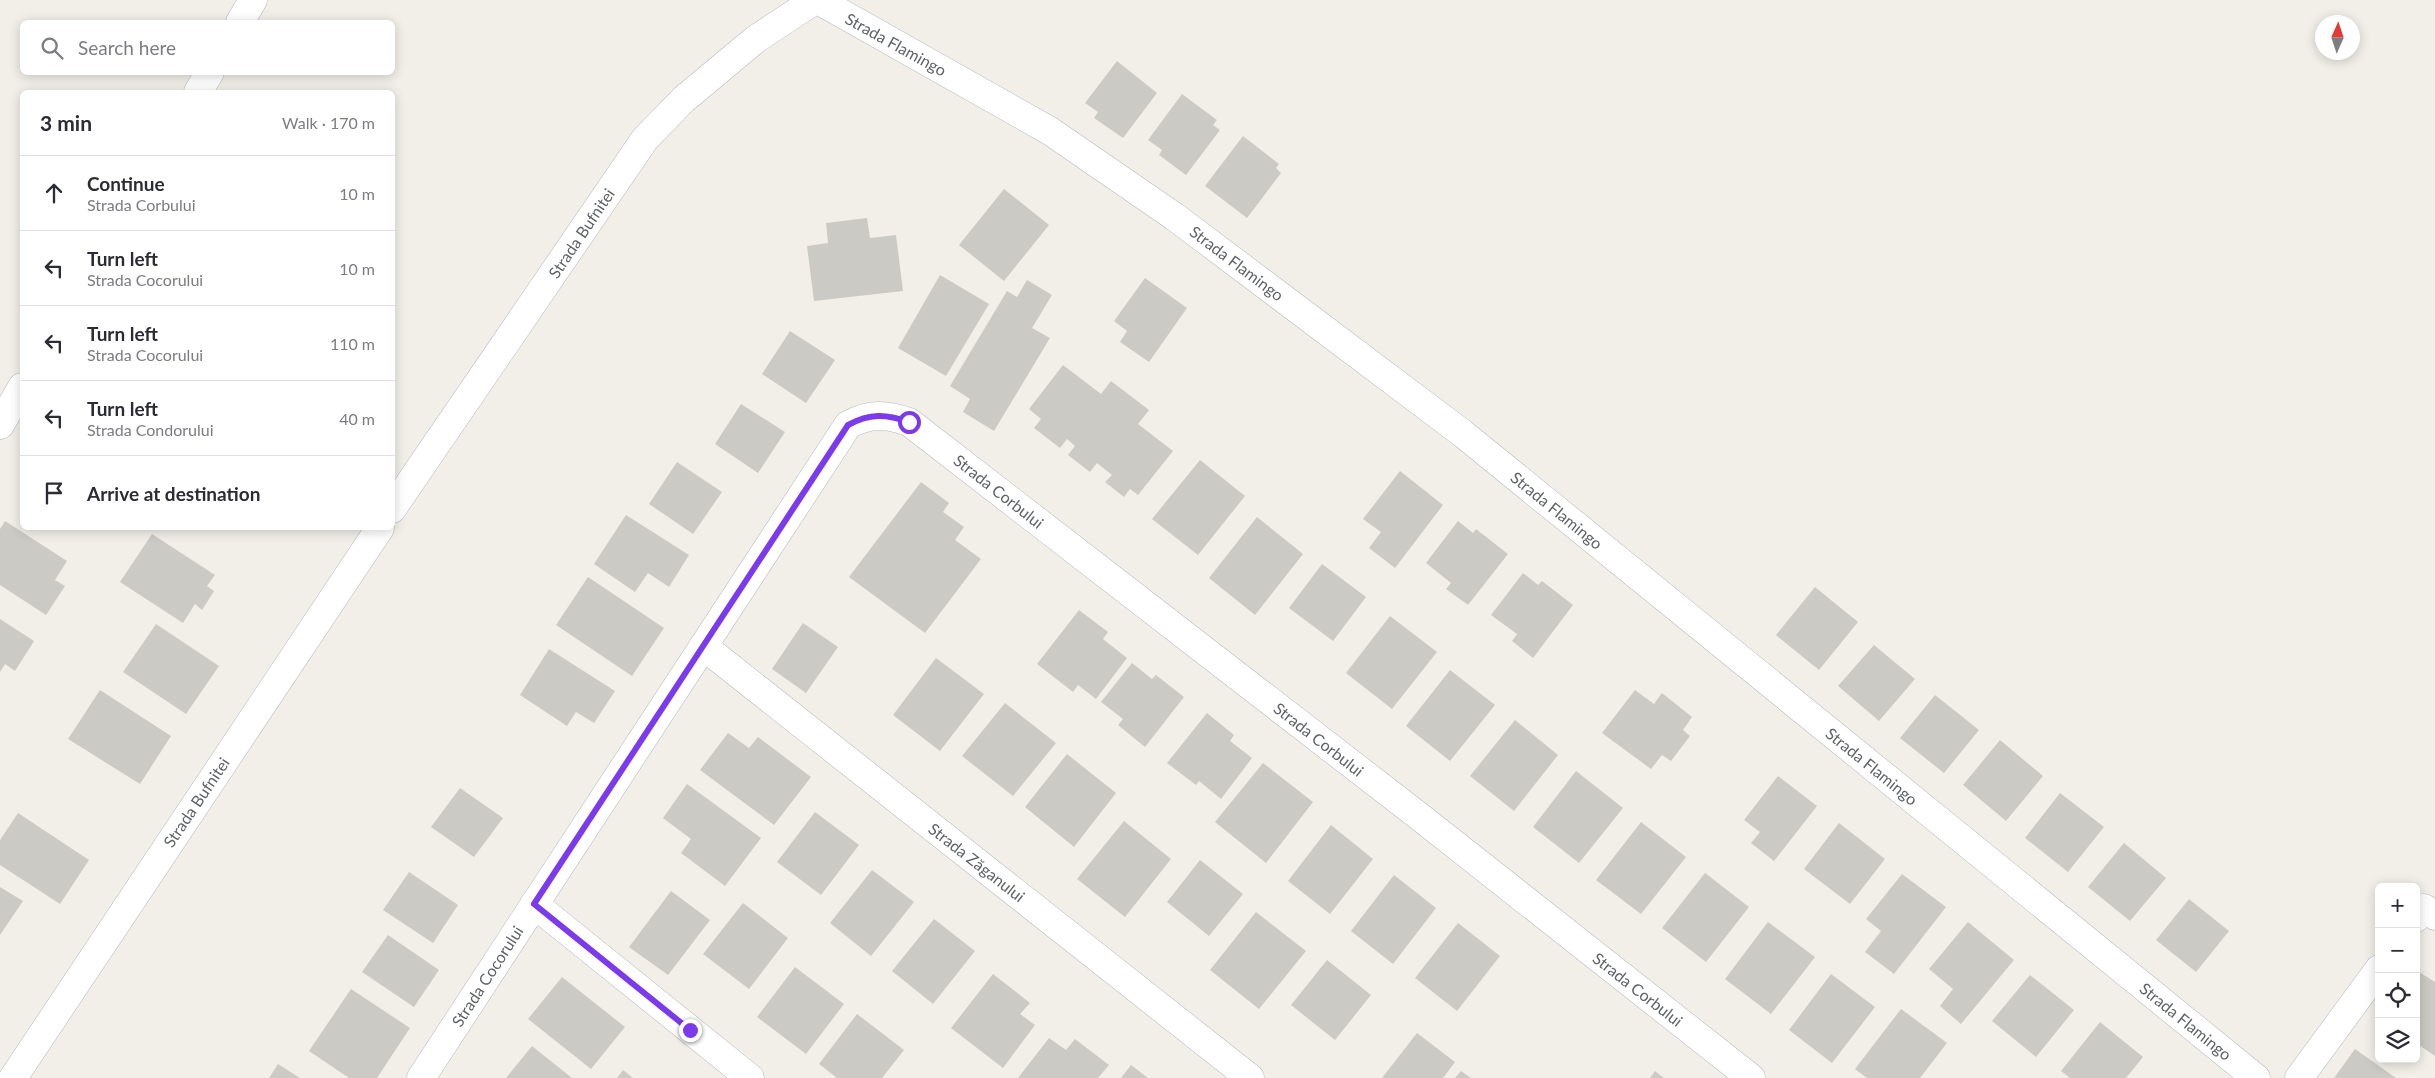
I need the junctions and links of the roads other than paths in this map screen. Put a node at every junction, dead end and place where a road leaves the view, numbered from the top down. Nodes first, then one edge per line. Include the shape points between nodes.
1 (253, 0) edge
2 (816, 0) edge
3 (241, 20) edge
4 (208, 75) edge
5 (199, 90) edge
6 (20, 390) edge
7 (879, 414) joint
8 (0, 425) edge
9 (395, 505) edge
10 (379, 530) edge
11 (703, 646) junction
12 (534, 904) junction
13 (2376, 973) edge
14 (13, 1078) edge
15 (420, 1078) edge
16 (750, 1078) edge
17 (1250, 1078) edge
18 (1751, 1078) edge
19 (2256, 1078) edge
20 (2298, 1078) edge

1 - 3 street
2 - 9 street, Strada Bufnitei via 756,39 684,99 645,140
2 - 19 street, Strada Flamingo via 1050,131 1199,235 1462,433
4 - 5 street
6 - 8 street
7 - 11 street, Strada Cocorului via 863,417 848,425
7 - 18 street, Strada Corbului via 909,422
10 - 14 street, Strada Bufnitei
11 - 12 street, Strada Cocorului
11 - 17 street, Strada Zăganului
12 - 15 street, Strada Cocorului
12 - 16 street
13 - 20 street

